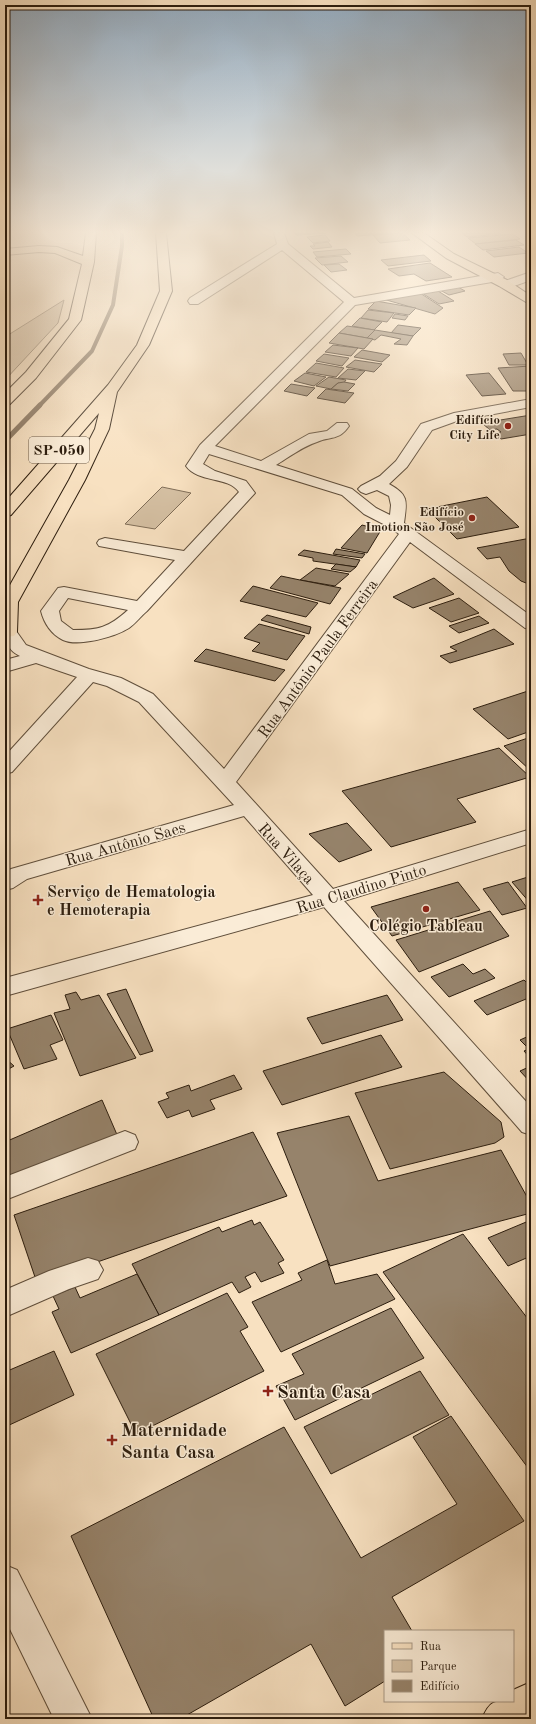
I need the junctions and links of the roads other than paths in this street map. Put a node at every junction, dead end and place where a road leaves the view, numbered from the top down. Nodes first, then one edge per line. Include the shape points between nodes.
1 (76, 313) edge
2 (156, 313) edge
3 (340, 313) edge
4 (113, 388) junction
5 (5, 401) edge
6 (531, 403) edge
7 (342, 426) dead end
8 (205, 448) junction
9 (263, 466) junction
10 (380, 485) junction
11 (347, 492) junction
12 (5, 512) edge
13 (402, 529) junction
14 (105, 543) dead end
15 (187, 557) junction
16 (141, 607) junction
17 (531, 624) edge
18 (7, 634) edge
19 (37, 657) junction
20 (5, 666) edge
21 (89, 675) junction
22 (5, 768) edge
23 (226, 782) junction
24 (247, 808) junction
25 (531, 836) edge
26 (5, 884) edge
27 (329, 898) junction
28 (5, 987) edge
29 (531, 1125) edge
30 (125, 1142) dead end
31 (5, 1189) edge
32 (88, 1270) dead end
33 (5, 1304) edge
34 (5, 1582) edge
35 (73, 1719) edge

1 - 5 main road via 75,320 31,375
2 - 4 main road, SP-050 via 143,345
3 - 8 street
4 - 12 main road, SP-050
4 - 18 main road via 102,429 10,602
6 - 10 street via 454,417 426,427 410,454
7 - 9 street via 331,435 314,437
8 - 9 street
8 - 15 street via 194,466 241,484 247,493
9 - 11 street
10 - 11 street
10 - 13 street via 396,494 400,505
11 - 13 street via 370,511
13 - 17 street
13 - 23 street, Rua Antônio Paula Ferreira
14 - 15 street
15 - 16 street
16 - 16 street via 123,624 101,635 69,636 53,623 50,611 64,592
18 - 19 street, Rua Vilaça via 20,649
19 - 20 street
19 - 21 street, Rua Vilaça
21 - 22 street
21 - 23 street, Rua Vilaça via 114,682 146,698
23 - 24 street, Rua Vilaça
24 - 26 street, Rua Antônio Saes via 19,874
24 - 27 street, Rua Vilaça
25 - 27 street, Rua Claudino Pinto
27 - 28 street, Rua Claudino Pinto
27 - 29 street, Rua Vilaça
30 - 31 street
32 - 33 street
34 - 35 street

